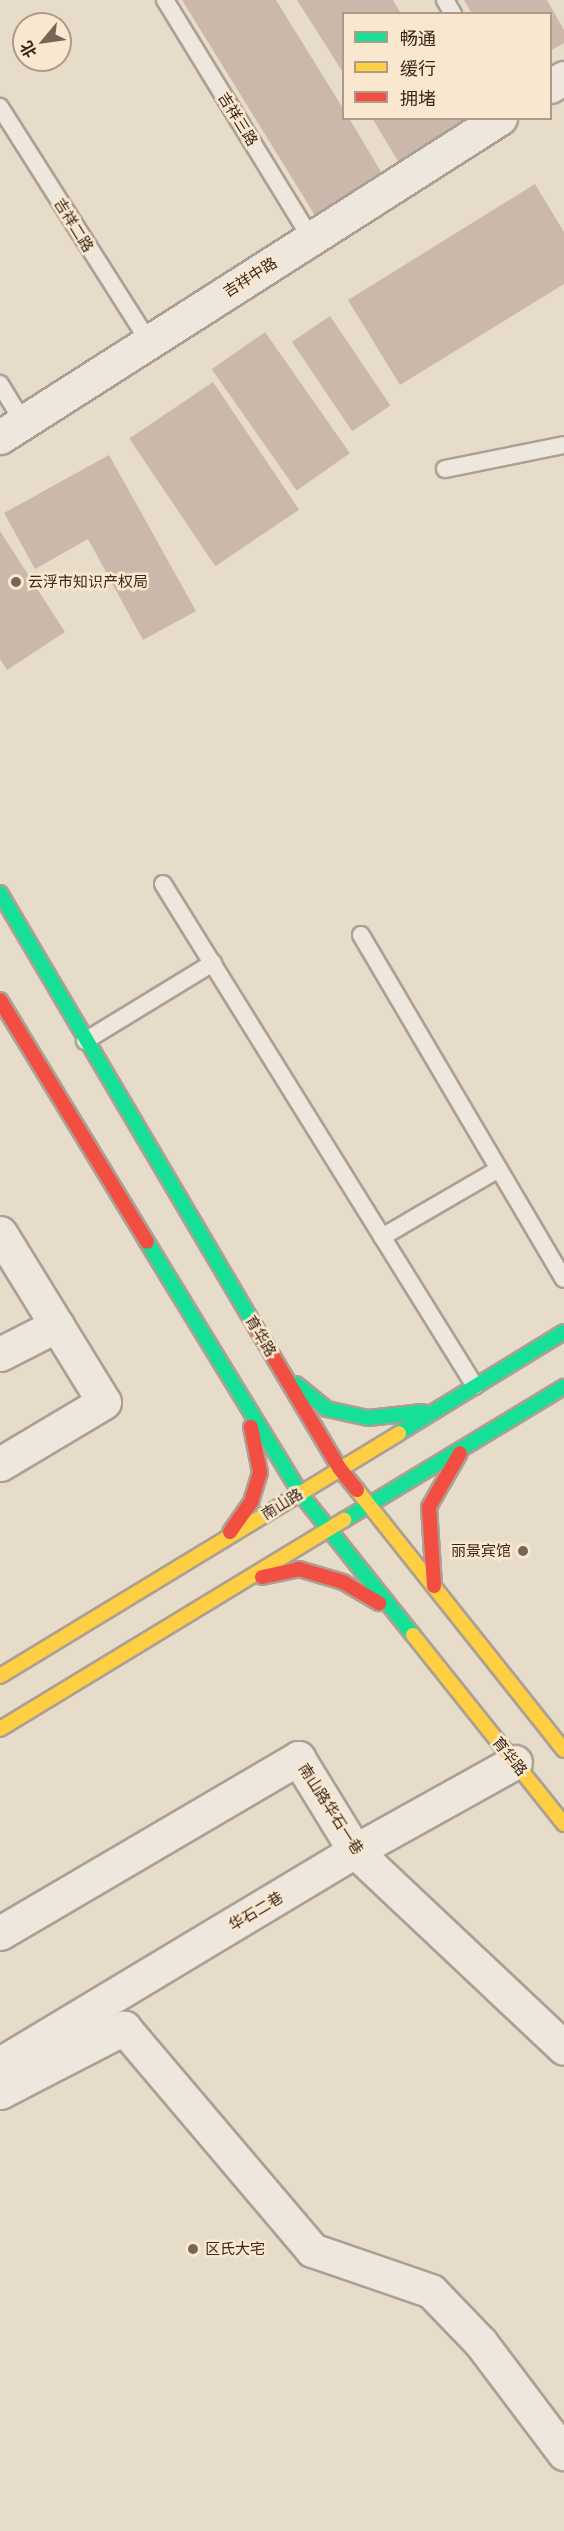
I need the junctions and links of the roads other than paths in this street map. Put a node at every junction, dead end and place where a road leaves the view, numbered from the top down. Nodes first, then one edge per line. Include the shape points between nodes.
1 (165, 0) edge
2 (0, 107) edge
3 (497, 120) edge
4 (311, 238) junction
5 (149, 342) junction
6 (0, 384) edge
7 (12, 429) edge
8 (564, 445) edge
9 (445, 469) dead end
10 (163, 884) dead end
11 (0, 893) edge
12 (361, 935) dead end
13 (213, 963) junction
14 (0, 1000) edge
15 (85, 1041) junction
16 (499, 1169) junction
17 (0, 1233) edge
18 (382, 1237) junction
19 (564, 1280) edge
20 (57, 1325) junction
21 (564, 1332) edge
22 (0, 1354) edge
23 (284, 1375) junction
24 (475, 1386) junction
25 (564, 1387) edge
26 (243, 1399) junction
27 (434, 1411) junction
28 (465, 1447) junction
29 (0, 1464) edge
30 (340, 1468) junction
31 (300, 1493) junction
32 (369, 1505) junction
33 (328, 1530) junction
34 (225, 1539) junction
35 (245, 1580) junction
36 (434, 1586) junction
37 (393, 1610) junction
38 (3, 1668) edge
39 (0, 1729) edge
40 (564, 1750) edge
41 (515, 1762) junction
42 (564, 1824) edge
43 (355, 1851) junction
44 (0, 1933) edge
45 (564, 2048) edge
46 (0, 2064) edge
47 (0, 2092) edge
48 (564, 2453) edge

1 - 4 lane, 吉祥三路
2 - 5 lane, 吉祥二路
3 - 4 street, 吉祥中路
4 - 5 street, 吉祥中路
5 - 7 street, 吉祥中路
6 - 7 lane
8 - 9 lane
10 - 13 lane
11 - 15 main road, 育华路
12 - 16 lane
13 - 15 lane
13 - 18 lane
14 - 26 main road, 育华路
15 - 23 main road, 育华路
16 - 18 lane
16 - 19 lane
17 - 20 street
18 - 24 lane
20 - 22 street
20 - 29 street via 104,1402
21 - 24 main road, 南山路
23 - 27 main road via 327,1409 368,1418
23 - 30 main road, 育华路
24 - 27 main road, 南山路
25 - 28 main road
26 - 31 main road, 育华路
26 - 34 main road via 260,1472 251,1502
27 - 30 main road, 南山路
28 - 32 main road
28 - 36 main road via 444,1475 429,1507
30 - 31 main road, 南山路
30 - 32 main road, 育华路
31 - 33 main road, 育华路
31 - 34 main road, 南山路
32 - 33 main road
32 - 36 main road, 育华路
33 - 35 main road
33 - 37 main road, 育华路
34 - 38 main road, 南山路
35 - 37 main road via 299,1569 343,1582
35 - 39 main road
36 - 40 main road, 育华路
37 - 41 main road, 育华路
41 - 42 main road, 育华路
41 - 43 street, 华石二巷
43 - 44 street, 南山路华石一巷 via 298,1758
43 - 45 street, 南山路华石一巷
43 - 46 street, 华石二巷
47 - 48 street via 124,2028 312,2250 431,2292 481,2343

